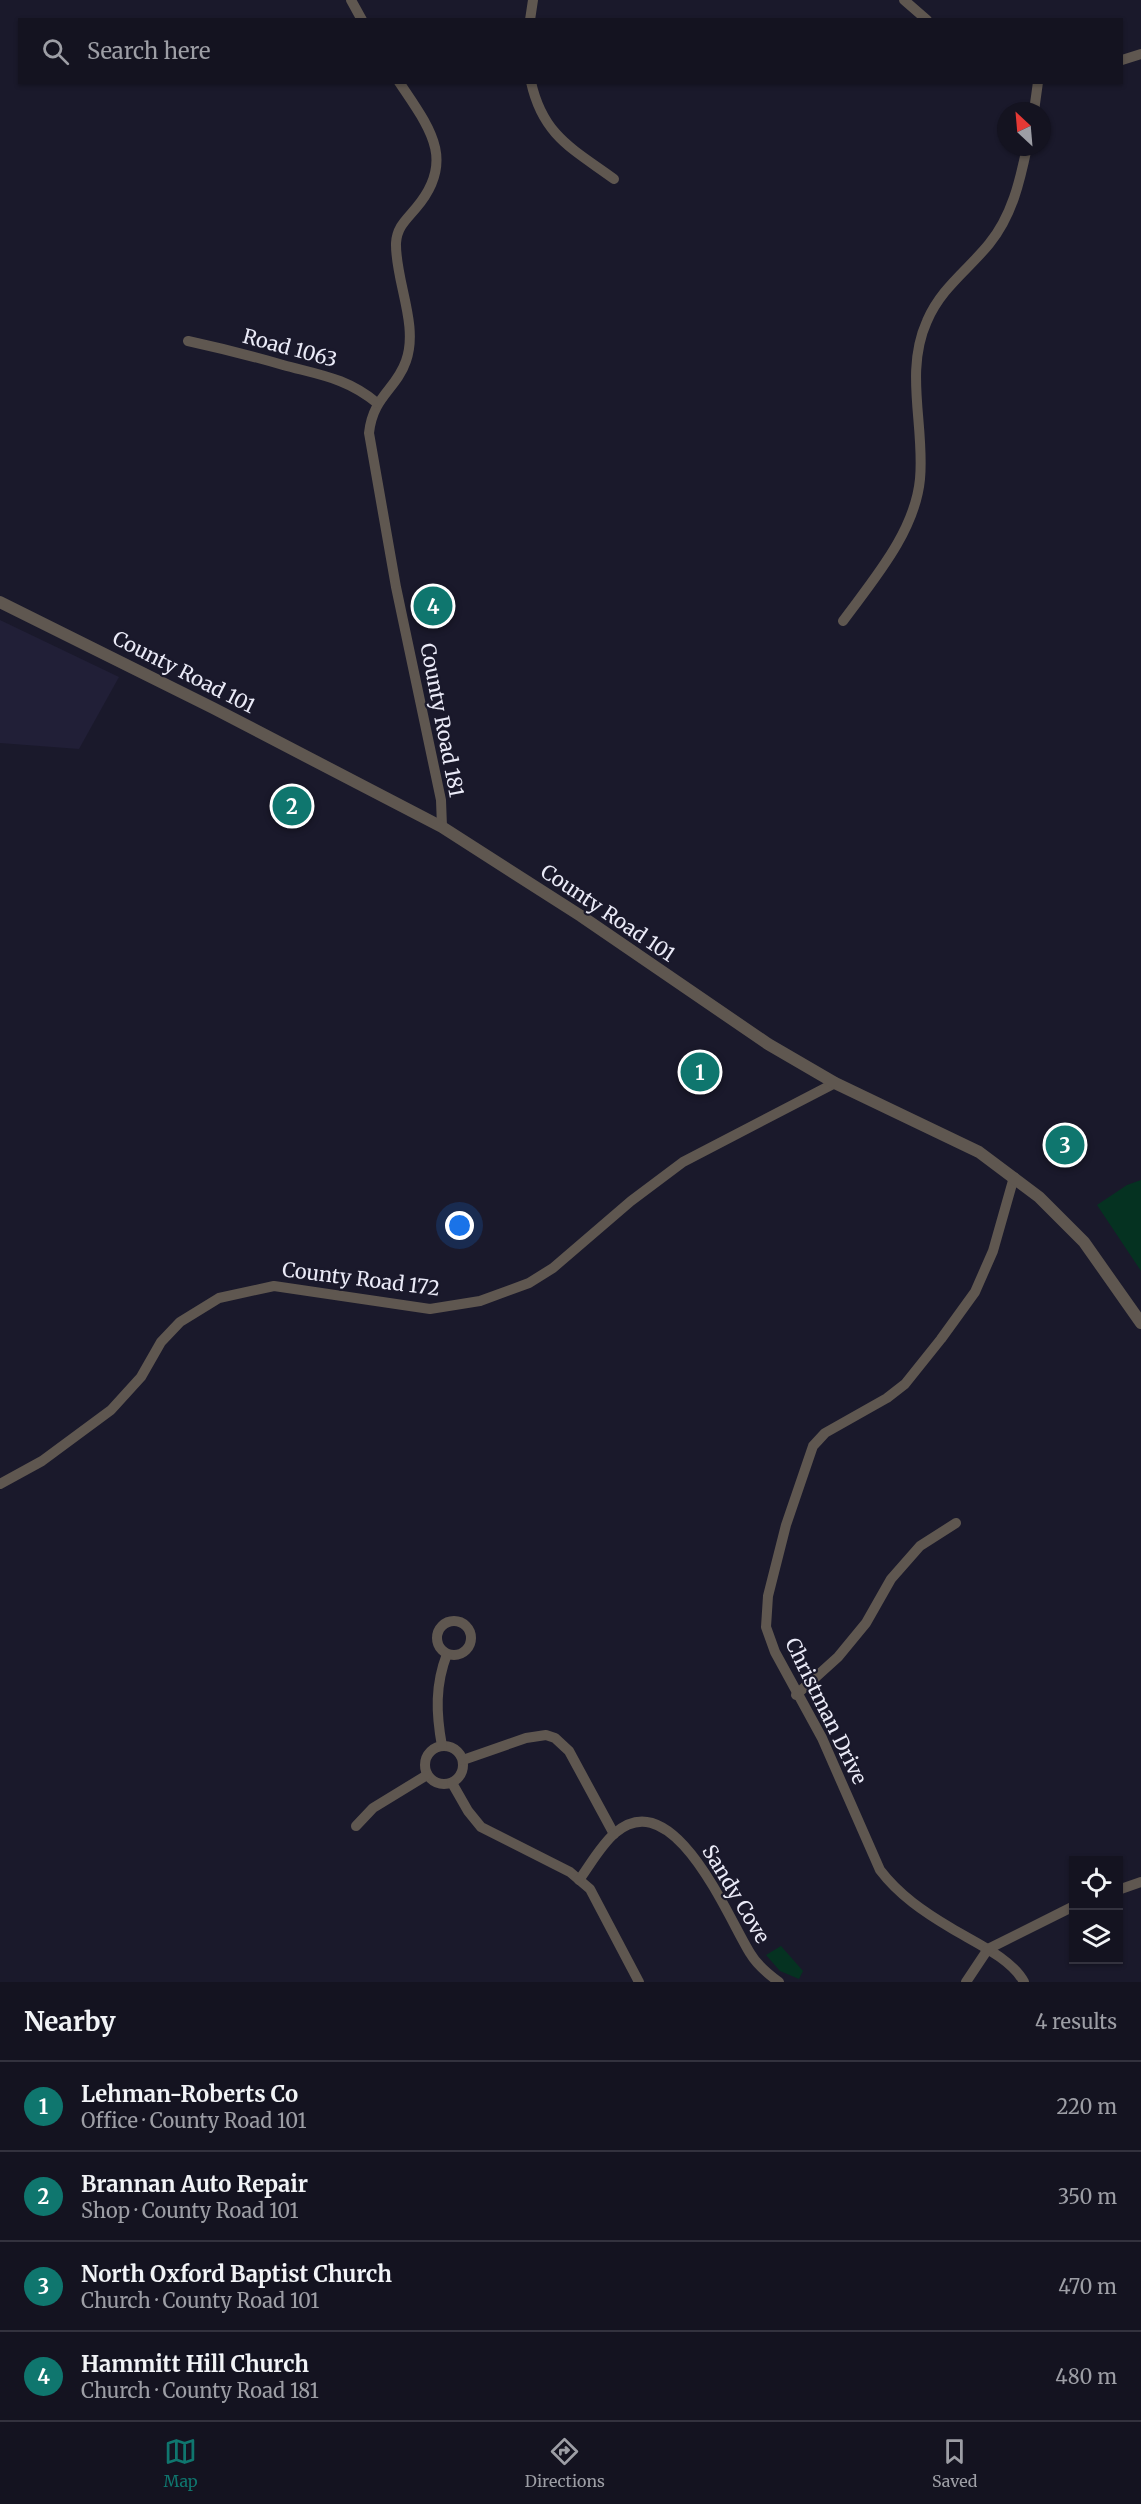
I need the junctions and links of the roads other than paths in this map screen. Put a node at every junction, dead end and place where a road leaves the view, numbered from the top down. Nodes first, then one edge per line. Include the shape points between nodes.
1 (351, 0) edge
2 (533, 0) edge
3 (904, 0) edge
4 (361, 18) edge
5 (530, 18) edge
6 (925, 18) edge
7 (1141, 54) edge
8 (1123, 60) edge
9 (400, 84) edge
10 (532, 84) edge
11 (1038, 84) edge
12 (1035, 102) edge
13 (1025, 156) edge
14 (614, 179) dead end
15 (188, 341) dead end
16 (377, 404) junction
17 (0, 603) edge
18 (843, 621) dead end
19 (442, 827) junction
20 (835, 1083) junction
21 (1014, 1177) junction
22 (1141, 1323) edge
23 (0, 1484) edge
24 (956, 1523) dead end
25 (447, 1654) dead end
26 (796, 1695) junction
27 (442, 1746) junction
28 (463, 1760) junction
29 (427, 1775) junction
30 (452, 1783) junction
31 (356, 1826) dead end
32 (614, 1833) junction
33 (579, 1880) junction
34 (1141, 1882) edge
35 (1123, 1889) edge
36 (1069, 1908) edge
37 (988, 1949) junction
38 (639, 1982) edge
39 (779, 1982) edge
40 (966, 1982) edge
41 (1024, 1982) edge

1 - 4 street
2 - 5 street
3 - 6 street
7 - 8 street
9 - 16 street, County Road 181 via 421,114 436,147 437,168 433,185 402,223 396,240 408,316 406,361
10 - 14 street via 538,108 551,130
11 - 12 street
13 - 18 street via 1006,219 983,251 949,284 926,322 917,367 920,479 915,504 899,540
15 - 16 street, Road 1063 via 335,377 361,390
16 - 19 street, County Road 181 via 369,433 372,454 441,800
17 - 19 street, County Road 101 via 206,704
19 - 20 street, County Road 101 via 768,1044
20 - 21 street, County Road 101 via 974,1149
20 - 23 street, County Road 172 via 684,1162 631,1201 553,1268 530,1282 480,1301 430,1309 274,1286 219,1298 180,1322 161,1342 141,1377 111,1410 42,1461
21 - 22 street, County Road 101 via 1084,1242
21 - 26 street, Christman Drive via 993,1251 975,1292 941,1339 905,1384 825,1433 813,1446 783,1535 768,1596 766,1627
24 - 26 street via 921,1546 891,1579 866,1623 838,1657
25 - 27 street via 436,1700
26 - 37 street, Christman Drive via 822,1738 880,1870 894,1888 917,1906
27 - 28 street via 457,1750
27 - 29 street via 427,1756
28 - 30 street via 460,1776
28 - 32 street via 526,1737 555,1738 569,1751
29 - 30 street via 435,1783
29 - 31 street via 373,1808
30 - 33 street via 481,1827
32 - 33 street
32 - 39 street, Sandy Cove via 631,1824 649,1823 680,1841 698,1861 751,1955
33 - 38 street via 590,1889
34 - 35 street
36 - 37 street
37 - 40 street
37 - 41 street, Christman Drive

